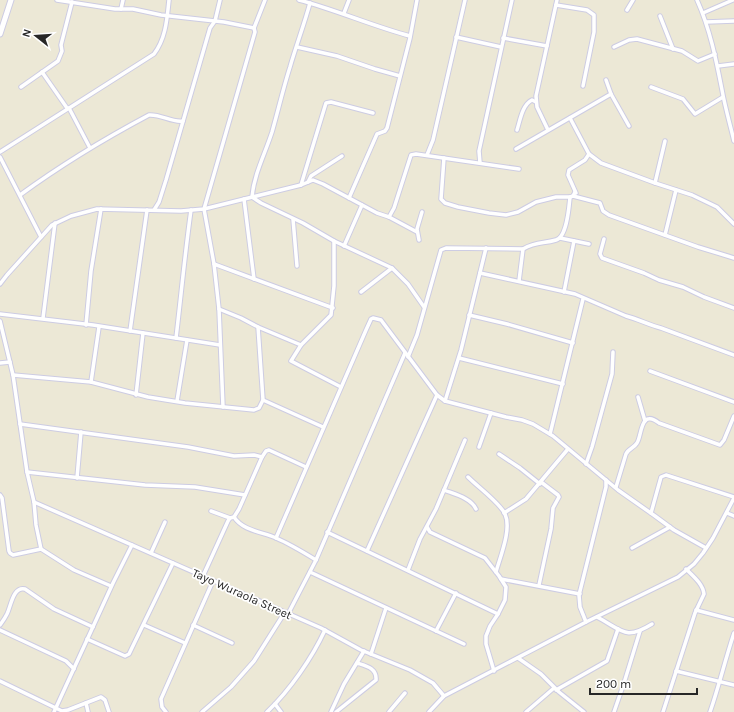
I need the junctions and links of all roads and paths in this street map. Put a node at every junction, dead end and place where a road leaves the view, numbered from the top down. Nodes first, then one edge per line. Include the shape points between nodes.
1 (11, 0) edge
2 (57, 0) edge
3 (63, 0) edge
4 (123, 0) edge
5 (169, 0) edge
6 (220, 0) edge
7 (265, 0) edge
8 (299, 0) edge
9 (349, 0) edge
10 (418, 0) edge
11 (464, 0) edge
12 (512, 0) edge
13 (557, 0) edge
14 (632, 0) edge
15 (697, 0) edge
16 (733, 0) edge
17 (72, 2) junction
18 (310, 3) junction
19 (556, 5) junction
20 (121, 9) junction
21 (627, 10) dead end
22 (344, 13) junction
23 (703, 13) junction
24 (167, 16) junction
25 (660, 16) dead end
26 (734, 20) edge
27 (215, 21) junction
28 (706, 22) junction
29 (254, 28) junction
30 (0, 34) edge
31 (410, 36) junction
32 (456, 37) junction
33 (503, 38) junction
34 (547, 46) junction
35 (297, 47) junction
36 (501, 47) junction
37 (614, 47) dead end
38 (673, 49) junction
39 (715, 54) junction
40 (734, 64) edge
41 (718, 66) junction
42 (42, 72) junction
43 (400, 76) junction
44 (606, 80) dead end
45 (583, 86) dead end
46 (22, 87) dead end
47 (651, 87) dead end
48 (612, 94) junction
49 (724, 97) junction
50 (536, 102) junction
51 (68, 108) junction
52 (373, 113) dead end
53 (570, 118) junction
54 (183, 121) junction
55 (178, 122) junction
56 (630, 126) dead end
57 (182, 127) junction
58 (517, 130) dead end
59 (548, 130) junction
60 (665, 141) dead end
61 (734, 141) edge
62 (90, 148) junction
63 (516, 149) dead end
64 (0, 152) edge
65 (589, 154) junction
66 (342, 156) dead end
67 (428, 156) junction
68 (0, 157) edge
69 (444, 158) junction
70 (480, 163) junction
71 (519, 169) dead end
72 (308, 182) junction
73 (655, 183) junction
74 (301, 185) junction
75 (676, 190) junction
76 (20, 195) junction
77 (574, 195) junction
78 (252, 197) junction
79 (349, 198) junction
80 (244, 199) junction
81 (159, 202) junction
82 (362, 205) junction
83 (101, 209) junction
84 (204, 209) junction
85 (147, 210) junction
86 (154, 210) junction
87 (161, 210) junction
88 (191, 210) junction
89 (422, 212) dead end
90 (389, 217) junction
91 (293, 219) junction
92 (55, 223) junction
93 (734, 224) edge
94 (417, 232) junction
95 (664, 235) junction
96 (41, 237) junction
97 (560, 238) junction
98 (604, 239) dead end
99 (419, 240) dead end
100 (334, 241) junction
101 (574, 241) junction
102 (590, 244) dead end
103 (344, 246) junction
104 (486, 248) junction
105 (524, 249) junction
106 (734, 258) edge
107 (214, 264) junction
108 (297, 266) dead end
109 (392, 268) junction
110 (480, 273) junction
111 (254, 279) junction
112 (519, 281) junction
113 (0, 284) edge
114 (361, 292) dead end
115 (564, 292) junction
116 (583, 299) junction
117 (424, 306) junction
118 (333, 308) junction
119 (734, 308) edge
120 (219, 309) junction
121 (0, 314) edge
122 (469, 315) junction
123 (43, 318) junction
124 (0, 321) edge
125 (86, 324) junction
126 (99, 327) junction
127 (258, 328) junction
128 (130, 331) junction
129 (143, 334) junction
130 (176, 338) junction
131 (187, 340) junction
132 (574, 343) junction
133 (220, 345) junction
134 (301, 345) junction
135 (613, 352) dead end
136 (405, 353) junction
137 (734, 355) edge
138 (408, 357) junction
139 (459, 358) junction
140 (10, 362) junction
141 (0, 363) edge
142 (650, 371) dead end
143 (13, 375) junction
144 (91, 382) junction
145 (563, 384) junction
146 (341, 387) junction
147 (136, 394) junction
148 (437, 395) junction
149 (638, 397) dead end
150 (263, 400) junction
151 (177, 401) junction
152 (445, 401) junction
153 (734, 402) edge
154 (223, 407) junction
155 (491, 412) junction
156 (734, 416) edge
157 (645, 421) junction
158 (20, 424) junction
159 (323, 427) junction
160 (81, 432) junction
161 (550, 434) junction
162 (465, 440) dead end
163 (479, 447) dead end
164 (568, 449) junction
165 (499, 454) dead end
166 (262, 457) junction
167 (586, 464) junction
168 (306, 467) junction
169 (27, 472) junction
170 (468, 477) dead end
171 (77, 478) junction
172 (606, 480) junction
173 (540, 483) junction
174 (614, 486) junction
175 (606, 487) junction
176 (444, 490) junction
177 (0, 495) edge
178 (245, 495) junction
179 (734, 498) edge
180 (34, 502) junction
181 (476, 509) dead end
182 (211, 511) dead end
183 (504, 513) junction
184 (651, 513) junction
185 (726, 513) junction
186 (734, 516) edge
187 (232, 518) junction
188 (165, 522) dead end
189 (427, 527) junction
190 (670, 527) junction
191 (327, 532) junction
192 (430, 532) junction
193 (424, 533) junction
194 (276, 538) junction
195 (132, 545) junction
196 (632, 548) dead end
197 (706, 548) junction
198 (41, 549) junction
199 (368, 551) junction
200 (151, 553) junction
201 (316, 560) junction
202 (173, 563) junction
203 (408, 570) junction
204 (686, 570) junction
205 (310, 572) junction
206 (496, 572) junction
207 (202, 576) junction
208 (500, 579) junction
209 (213, 581) junction
210 (539, 585) junction
211 (111, 586) junction
212 (456, 593) junction
213 (580, 594) junction
214 (386, 608) junction
215 (696, 610) junction
216 (287, 613) junction
217 (498, 614) junction
218 (598, 617) junction
219 (734, 620) edge
220 (586, 622) junction
221 (652, 624) dead end
222 (0, 625) edge
223 (144, 625) junction
224 (193, 625) junction
225 (93, 627) junction
226 (618, 628) junction
227 (0, 630) edge
228 (325, 630) junction
229 (436, 631) junction
230 (640, 631) junction
231 (734, 633) edge
232 (87, 639) junction
233 (185, 643) junction
234 (232, 643) dead end
235 (464, 644) dead end
236 (732, 644) edge
237 (364, 651) junction
238 (371, 654) junction
239 (518, 658) junction
240 (357, 663) junction
241 (74, 669) junction
242 (494, 671) junction
243 (676, 671) junction
244 (0, 681) edge
245 (720, 683) junction
246 (734, 685) edge
247 (555, 689) junction
248 (405, 693) dead end
249 (444, 696) junction
250 (86, 703) junction
251 (275, 704) junction
252 (55, 710) edge
253 (581, 711) edge
254 (88, 712) edge
255 (109, 712) edge
256 (166, 712) edge
257 (202, 712) edge
258 (268, 712) edge
259 (281, 712) edge
260 (331, 712) edge
261 (336, 712) edge
262 (389, 712) edge
263 (429, 712) edge
264 (526, 712) edge
265 (614, 712) edge
266 (663, 712) edge
267 (710, 712) edge

1 - 30 main road
2 - 3 street
3 - 17 street
4 - 20 street
5 - 24 street
6 - 27 street
7 - 29 street
8 - 18 street
9 - 22 street
10 - 31 street
11 - 32 street
12 - 33 street
13 - 19 street
14 - 21 street
15 - 23 street
16 - 23 street
17 - 20 street
17 - 42 street via 58,61
18 - 22 street
18 - 35 street
19 - 34 street
19 - 45 street via 587,10 594,15 594,32
20 - 24 street
22 - 31 street
23 - 28 street
24 - 27 street
24 - 51 street via 162,40 154,54
25 - 38 street
26 - 28 street
27 - 29 street
27 - 54 street via 210,28
28 - 39 street
29 - 84 street via 255,32
31 - 43 street
32 - 36 street
32 - 67 street
33 - 34 street
33 - 36 street
34 - 50 street
35 - 43 street via 337,56
35 - 78 street
36 - 70 street via 479,150
37 - 38 street via 632,39
38 - 39 street via 698,61
39 - 41 street
40 - 41 street
41 - 49 street
42 - 46 street
42 - 51 street
43 - 79 street via 387,128 377,134
44 - 48 street
47 - 49 street via 683,99 695,114
48 - 53 street
48 - 56 street
49 - 61 street
50 - 58 street via 532,100 528,103
50 - 59 street
51 - 62 street
51 - 64 street
52 - 74 street via 331,102 326,103
53 - 59 street
53 - 65 street
54 - 55 street
54 - 57 street
55 - 57 street
55 - 62 street via 149,115
57 - 81 street
59 - 63 street
60 - 73 street
62 - 76 street
65 - 73 street via 601,163
65 - 77 street via 585,160 569,170
66 - 72 street via 311,176
67 - 69 street
67 - 90 street via 411,155
68 - 76 street
69 - 70 street
69 - 77 street via 440,196 445,203 506,215 518,212 536,202
70 - 71 street
72 - 74 street
72 - 79 street via 316,180
73 - 75 street
74 - 78 street
75 - 93 street via 717,207
75 - 95 street
76 - 96 street
77 - 95 street via 600,203 603,211 609,216
77 - 97 street
78 - 80 street
78 - 91 street
79 - 82 street
80 - 84 street
80 - 111 street
81 - 86 street
81 - 87 street
82 - 90 street
82 - 103 street
83 - 85 street
83 - 92 street via 71,216
83 - 125 street
84 - 88 street
84 - 107 street
85 - 86 street
85 - 128 street
86 - 87 street
87 - 88 street
88 - 130 street
89 - 94 street
90 - 94 street
91 - 100 street
91 - 108 street
92 - 96 street
92 - 123 street
94 - 99 street
95 - 106 street
96 - 113 street
97 - 101 street
97 - 105 street via 532,244
98 - 119 street via 600,254 602,258
100 - 103 street
100 - 118 street
101 - 102 street
101 - 115 street
103 - 109 street
104 - 105 street
104 - 110 street
104 - 117 street via 441,250
105 - 112 street
107 - 111 street
107 - 120 street
109 - 114 street
109 - 117 street
110 - 112 street
110 - 122 street
111 - 118 street
112 - 115 street
115 - 116 street
116 - 132 street
116 - 137 street
117 - 138 street
118 - 134 street via 331,315
120 - 127 street
120 - 133 street
121 - 123 street
122 - 132 street
122 - 139 street
123 - 125 street
124 - 140 street
125 - 126 street
126 - 128 street
126 - 144 street
127 - 134 street
127 - 150 street
128 - 129 street
129 - 130 street
129 - 147 street
130 - 131 street
131 - 133 street
131 - 151 street
132 - 145 street
133 - 154 street
134 - 146 street via 291,361
135 - 167 street via 612,374
136 - 138 street
136 - 146 street via 381,320 371,319
136 - 191 street
138 - 148 street
139 - 145 street
139 - 152 street
140 - 141 street
140 - 143 street
142 - 153 street
143 - 144 street
143 - 158 street
144 - 147 street
145 - 161 street
146 - 159 street
147 - 151 street
148 - 152 street
148 - 199 street
149 - 157 street
150 - 154 street via 259,408 254,410
150 - 159 street
151 - 154 street
152 - 155 street
155 - 161 street via 533,424
155 - 163 street
156 - 157 street via 720,445 655,420
157 - 174 street via 638,442 626,454
158 - 160 street
158 - 169 street
159 - 168 street
160 - 166 street via 234,456
160 - 171 street
161 - 164 street
162 - 176 street
164 - 167 street
164 - 173 street
165 - 173 street
166 - 168 street via 269,450
166 - 178 street
167 - 172 street
168 - 194 street
169 - 171 street
169 - 180 street
170 - 183 street
171 - 178 street via 195,487
172 - 174 street
172 - 175 street
173 - 183 street via 526,499
173 - 210 street via 559,497 553,508
174 - 175 street
174 - 184 street
175 - 213 street
176 - 181 street via 467,500
176 - 189 street
177 - 198 street via 10,554
178 - 187 street
179 - 184 street via 691,482 662,475
179 - 185 street
180 - 195 street, Tayo Wuraola Street
180 - 198 street
182 - 187 street
183 - 206 street via 507,527
184 - 190 street
185 - 186 street
185 - 197 street
187 - 194 street via 242,525
187 - 207 street
188 - 200 street
189 - 192 street
189 - 193 street
190 - 196 street
190 - 197 street
191 - 199 street
191 - 201 street
192 - 193 street
192 - 206 street via 479,554
193 - 203 street
194 - 201 street
195 - 200 street, Tayo Wuraola Street
195 - 211 street
197 - 204 street
198 - 211 street via 74,570
199 - 203 street
200 - 202 street, Tayo Wuraola Street
201 - 205 street
202 - 207 street, Tayo Wuraola Street
202 - 223 street
203 - 212 street
204 - 215 street via 704,592
204 - 218 street via 666,583
205 - 214 street
205 - 216 street
206 - 208 street
207 - 209 street, Tayo Wuraola Street
208 - 210 street
208 - 217 street via 506,587 506,593
209 - 216 street, Tayo Wuraola Street
209 - 224 street
210 - 213 street
211 - 225 street
212 - 217 street
212 - 229 street
213 - 220 street via 580,607
214 - 229 street
214 - 238 street
215 - 219 street
215 - 243 street
216 - 228 street, Tayo Wuraola Street
216 - 257 street via 254,661
217 - 242 street via 486,636
218 - 220 street
218 - 226 street
220 - 239 street
221 - 230 street
222 - 225 street via 14,595 21,588 54,609
223 - 232 street via 127,655
223 - 233 street
224 - 233 street
224 - 234 street
225 - 232 street
226 - 230 street via 621,632 627,633
226 - 247 street via 607,661
227 - 241 street via 66,661
228 - 237 street, Tayo Wuraola Street
228 - 251 street via 313,653
229 - 235 street
230 - 265 street
231 - 236 street
232 - 241 street
233 - 256 street via 160,699
236 - 245 street via 724,663
237 - 238 street, Tayo Wuraola Street
237 - 240 street
238 - 249 street, Tayo Wuraola Street via 410,670 433,683
239 - 242 street
239 - 247 street via 541,674
240 - 260 street
240 - 261 street via 373,670 376,680
241 - 252 street
242 - 249 street
243 - 245 street
243 - 266 street
244 - 252 street
245 - 246 street
245 - 267 street
247 - 253 street
247 - 264 street
248 - 262 street
249 - 263 street
250 - 252 street via 68,710
250 - 254 street
250 - 255 street via 101,697 105,700
251 - 258 street
251 - 259 street

